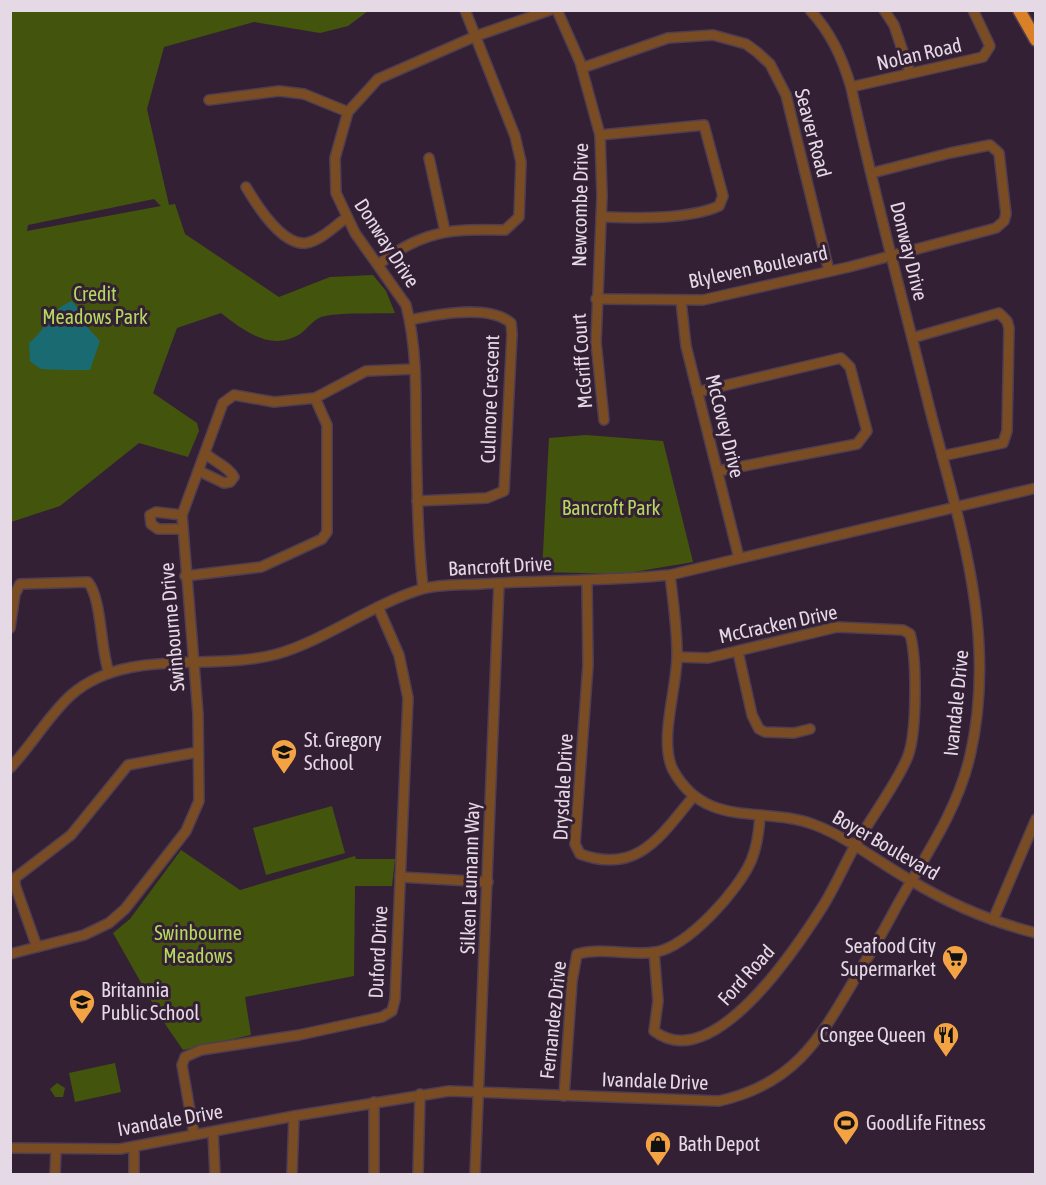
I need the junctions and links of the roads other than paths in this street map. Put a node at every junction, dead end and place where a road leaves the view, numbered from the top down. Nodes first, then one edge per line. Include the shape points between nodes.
1 (465, 10) edge
2 (550, 10) edge
3 (557, 10) edge
4 (810, 10) edge
5 (884, 10) edge
6 (973, 10) edge
7 (1019, 10) edge
8 (477, 36) junction
9 (1035, 40) edge
10 (582, 68) junction
11 (910, 74) junction
12 (851, 87) junction
13 (209, 100) dead end
14 (348, 112) junction
15 (600, 135) junction
16 (429, 158) dead end
17 (872, 173) junction
18 (246, 187) dead end
19 (601, 217) junction
20 (345, 218) junction
21 (445, 231) junction
22 (890, 255) junction
23 (379, 264) junction
24 (830, 270) junction
25 (596, 299) junction
26 (681, 301) junction
27 (410, 320) junction
28 (912, 338) junction
29 (415, 369) junction
30 (697, 392) junction
31 (315, 398) junction
32 (604, 420) dead end
33 (205, 453) junction
34 (942, 456) junction
35 (199, 471) junction
36 (718, 471) junction
37 (1035, 488) edge
38 (417, 501) junction
39 (955, 508) junction
40 (182, 515) junction
41 (182, 530) junction
42 (739, 558) junction
43 (670, 575) junction
44 (185, 576) junction
45 (587, 582) junction
46 (499, 583) junction
47 (423, 588) junction
48 (378, 607) junction
49 (10, 628) edge
50 (738, 652) junction
51 (677, 657) junction
52 (193, 661) junction
53 (109, 673) junction
54 (810, 729) dead end
55 (198, 752) junction
56 (10, 768) edge
57 (693, 797) junction
58 (760, 816) junction
59 (1035, 819) edge
60 (855, 846) junction
61 (400, 877) junction
62 (911, 881) junction
63 (488, 882) junction
64 (993, 920) junction
65 (1035, 933) edge
66 (37, 946) junction
67 (654, 952) junction
68 (10, 954) edge
69 (477, 1092) junction
70 (420, 1094) junction
71 (564, 1096) junction
72 (374, 1102) junction
73 (294, 1116) junction
74 (213, 1132) junction
75 (194, 1134) junction
76 (134, 1147) junction
77 (10, 1148) edge
78 (56, 1150) junction
79 (55, 1174) edge
80 (134, 1174) edge
81 (215, 1174) edge
82 (292, 1174) edge
83 (374, 1174) edge
84 (418, 1174) edge
85 (475, 1174) edge

1 - 8 street
2 - 8 street, Donway Drive
3 - 10 street, Newcombe Drive
4 - 12 street, Donway Drive via 832,38
5 - 11 street via 894,25
6 - 11 street, Nolan Road via 990,46 982,57
7 - 9 highway
8 - 14 street, Donway Drive via 378,79
8 - 21 street via 515,136 521,162 519,217 505,231
10 - 15 street, Newcombe Drive
10 - 24 street, Seaver Road via 668,38 713,35 746,44 757,52 770,64 786,95
11 - 12 street, Nolan Road
12 - 17 street, Donway Drive
13 - 14 street via 279,92 304,94
14 - 20 street, Donway Drive via 335,158 336,193
15 - 19 street, Newcombe Drive
15 - 19 street via 704,126 723,196 719,206 707,211 645,218
16 - 21 street
17 - 22 street, Donway Drive
17 - 22 street, Blyleven Boulevard via 990,145 999,153 1004,221 996,228
18 - 20 street via 260,211 275,226 305,244
19 - 25 street, Newcombe Drive
20 - 23 street, Donway Drive
21 - 23 street via 404,245
22 - 24 street, Blyleven Boulevard
22 - 28 street, Donway Drive
23 - 27 street, Donway Drive via 406,305
24 - 26 street, Blyleven Boulevard via 703,300
25 - 26 street, Blyleven Boulevard
25 - 32 street, McGriff Court via 598,375
26 - 30 street, McCovey Drive
27 - 29 street, Donway Drive
27 - 38 street, Culmore Crescent via 446,313 496,315 511,323 512,334 504,492 487,498
28 - 34 street, Donway Drive
28 - 34 street via 989,314 999,313 1009,328 1007,431 1003,442
29 - 31 street, Swinbourne Drive via 366,371
29 - 38 street, Donway Drive
30 - 36 street, McCovey Drive
30 - 36 street via 841,358 850,367 867,431 857,444
31 - 33 street, Swinbourne Drive via 274,402 234,395 223,403
31 - 44 street via 327,425 327,532 322,539 261,567
33 - 35 street, Swinbourne Drive
33 - 35 street via 234,477 224,483
34 - 39 street, Donway Drive
35 - 40 street, Swinbourne Drive
36 - 42 street, McCovey Drive
37 - 39 street, Bancroft Drive
38 - 47 street, Donway Drive
39 - 42 street, Bancroft Drive
39 - 62 street, Ivandale Drive via 980,624 973,738 956,800
40 - 41 street, Swinbourne Drive
40 - 41 street via 150,515 151,524 158,529
41 - 44 street, Swinbourne Drive
42 - 43 street, Bancroft Drive
43 - 45 street, Bancroft Drive
43 - 51 street
44 - 52 street, Swinbourne Drive
45 - 46 street, Bancroft Drive
45 - 57 street, Drysdale Drive via 588,665 575,844 579,854 620,861 637,855 651,845
46 - 47 street, Bancroft Drive
46 - 63 street, Silken Laumann Way
47 - 48 street, Bancroft Drive
48 - 52 street, Bancroft Drive via 277,654
48 - 61 street, Duford Drive via 399,655 408,698
49 - 53 street via 20,584 88,582 94,590
50 - 51 street, McCracken Drive via 708,658
50 - 54 street via 752,715 759,729 784,733
50 - 60 street, McCracken Drive via 837,627 903,630 910,634 915,653 908,755
51 - 57 street via 668,742 672,768
52 - 53 street, Bancroft Drive
52 - 55 street, Swinbourne Drive
53 - 56 street, Bancroft Drive via 73,693
55 - 66 street, Swinbourne Drive via 199,801 186,831 125,909 109,923 84,935
55 - 66 street via 128,765 71,835 15,878
57 - 58 street, Boyer Boulevard via 710,807
58 - 60 street, Boyer Boulevard via 814,825
58 - 67 street, Fernandez Drive via 756,846 738,882 680,944
59 - 64 street
60 - 62 street, Boyer Boulevard
60 - 67 street, Ford Road via 799,942 739,1014 711,1033 672,1040 654,1031 658,1001
61 - 63 street
61 - 75 street, Duford Drive via 392,1011 382,1017 201,1050 185,1057 182,1065
62 - 64 street, Boyer Boulevard
62 - 71 street, Ivandale Drive via 815,1043 775,1080 719,1101
63 - 69 street, Silken Laumann Way
64 - 65 street, Boyer Boulevard
66 - 68 street, Swinbourne Drive
67 - 71 street, Fernandez Drive via 577,954
69 - 70 street, Ivandale Drive
69 - 71 street, Ivandale Drive
69 - 85 street, Silken Laumann Way
70 - 72 street, Ivandale Drive
70 - 84 street
72 - 73 street, Ivandale Drive
72 - 83 street
73 - 74 street, Ivandale Drive
73 - 82 street
74 - 75 street, Ivandale Drive
74 - 81 street
75 - 76 street, Ivandale Drive
76 - 78 street, Ivandale Drive
76 - 80 street
77 - 78 street, Ivandale Drive
78 - 79 street

